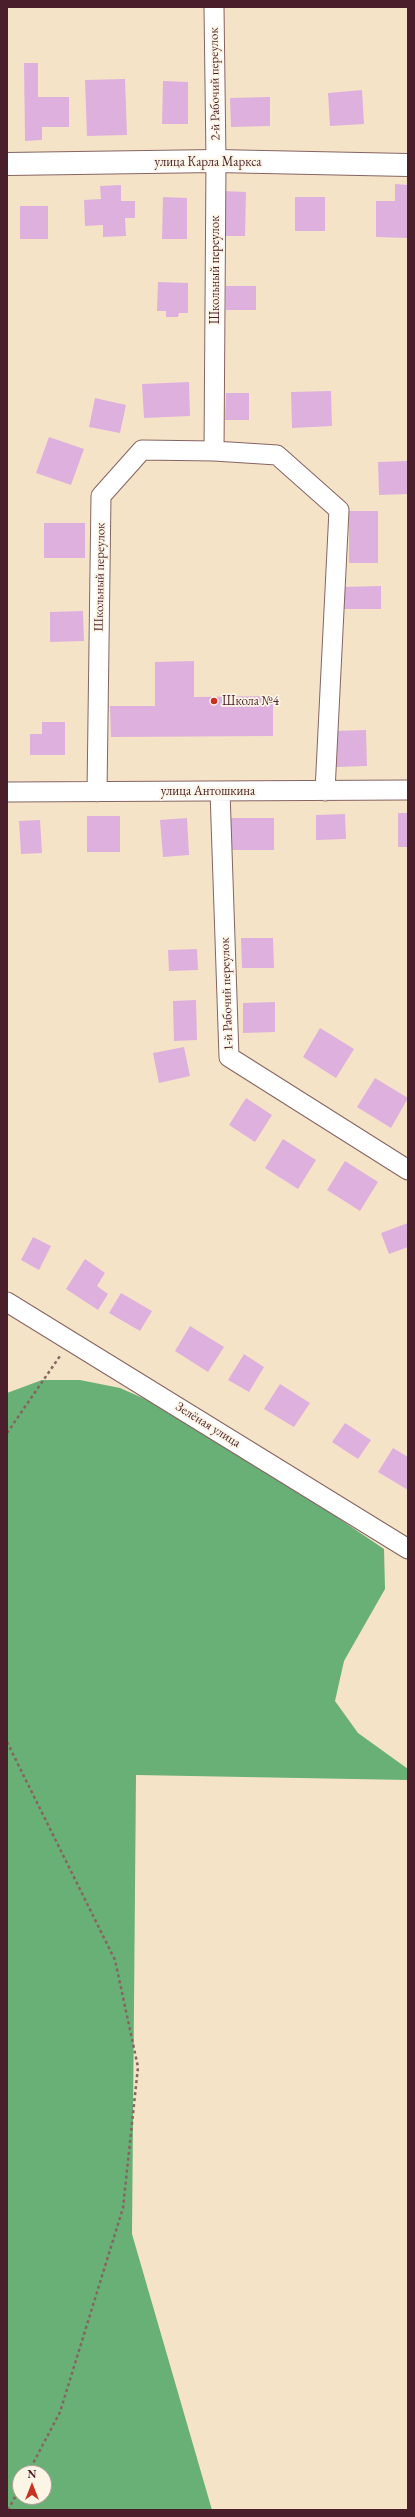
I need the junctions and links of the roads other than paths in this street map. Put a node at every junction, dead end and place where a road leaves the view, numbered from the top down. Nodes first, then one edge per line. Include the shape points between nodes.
1 (214, 7) edge
2 (216, 161) junction
3 (7, 164) edge
4 (408, 165) edge
5 (214, 451) junction
6 (408, 790) edge
7 (220, 791) junction
8 (325, 791) junction
9 (7, 792) edge
10 (96, 792) junction
11 (408, 1170) edge
12 (7, 1302) edge
13 (408, 1549) edge

1 - 2 street, 2-й Рабочий переулок
2 - 3 street, улица Карла Маркса
2 - 4 street, улица Карла Маркса
2 - 5 street, Школьный переулок
5 - 8 street, Школьный переулок via 277,455 339,510
5 - 10 street, Школьный переулок via 142,450 101,496
6 - 8 street, улица Антошкина
7 - 8 street, улица Антошкина
7 - 10 street, улица Антошкина
7 - 11 street, 1-й Рабочий переулок via 229,1057
9 - 10 street, улица Антошкина
12 - 13 street, Зелёная улица

